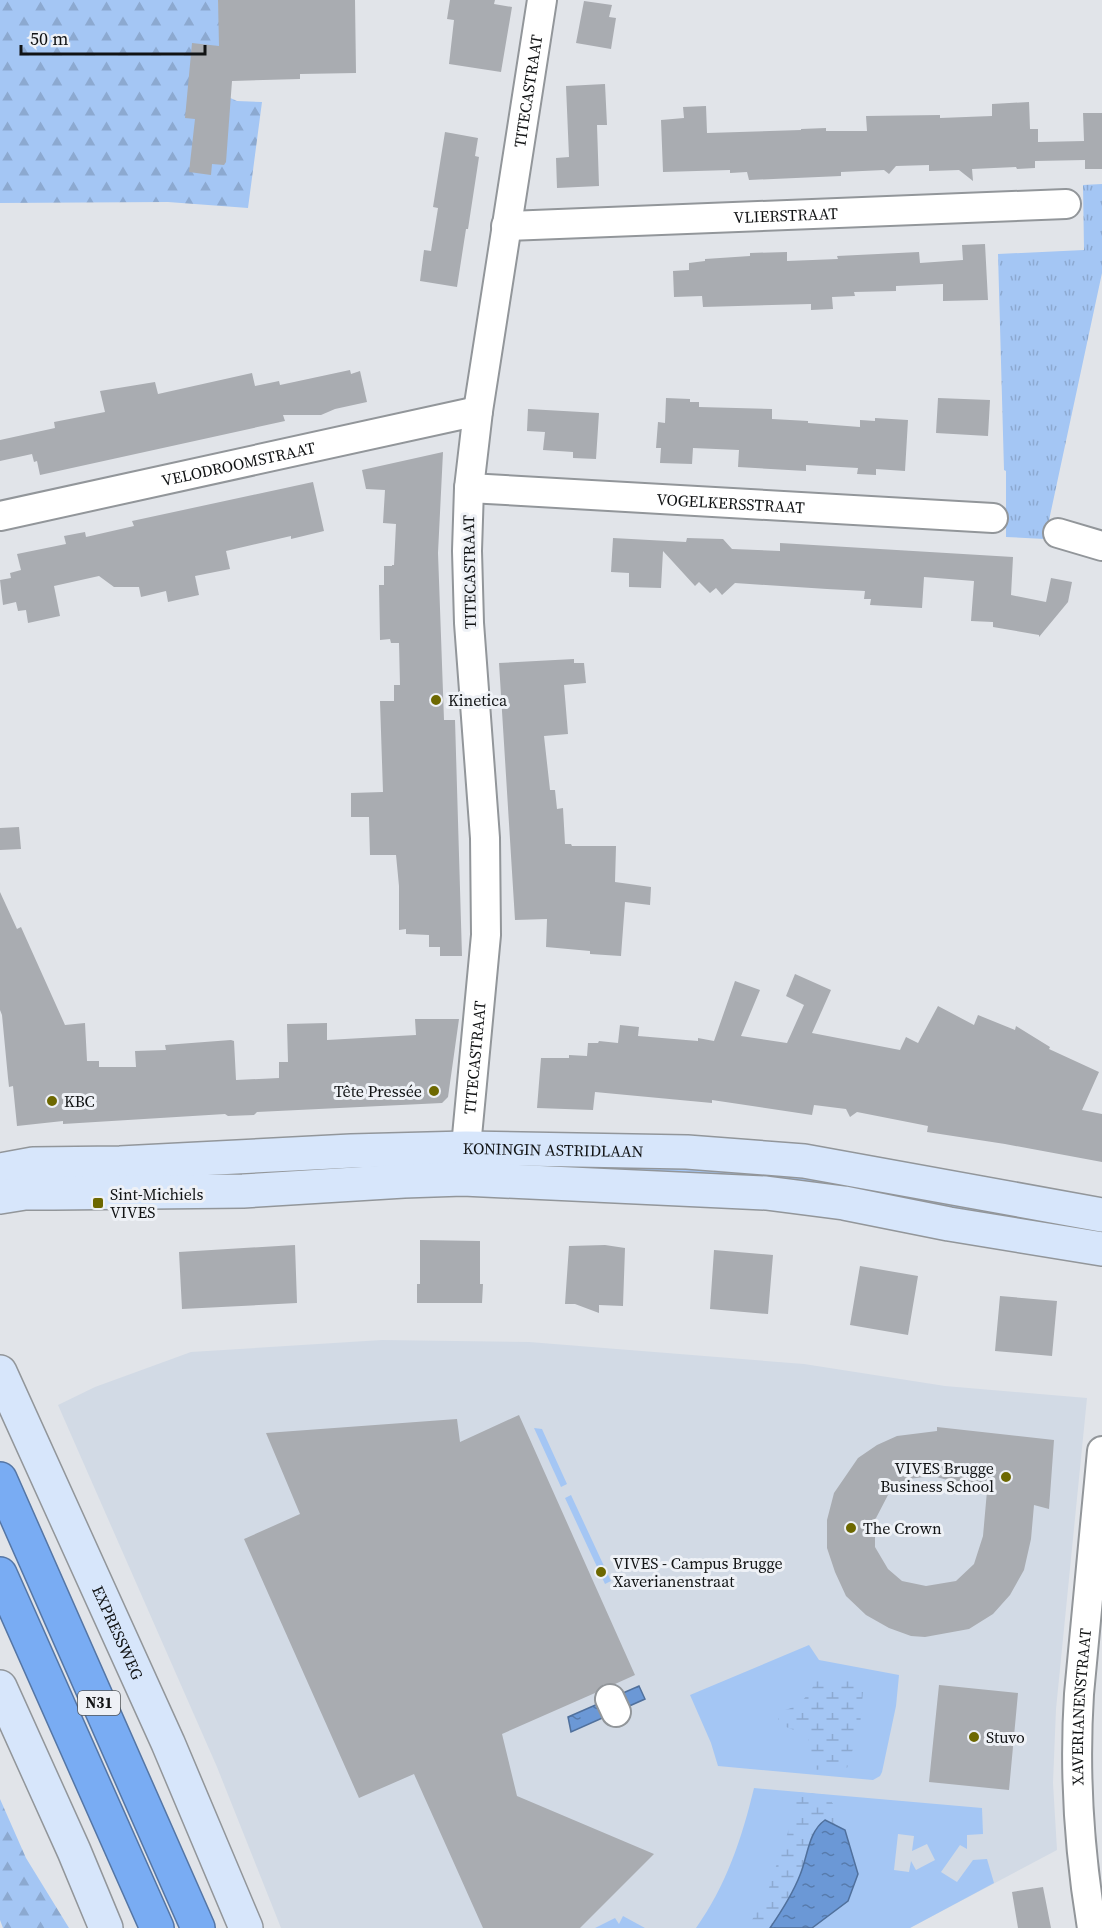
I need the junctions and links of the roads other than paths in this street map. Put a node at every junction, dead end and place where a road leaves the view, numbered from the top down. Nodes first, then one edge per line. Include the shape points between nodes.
1 (542, 0) edge
2 (1066, 204) dead end
3 (506, 226) junction
4 (478, 411) junction
5 (469, 488) junction
6 (0, 516) edge
7 (993, 518) dead end
8 (1058, 532) dead end
9 (1102, 546) edge
10 (465, 1164) junction
11 (0, 1170) edge
12 (0, 1197) edge
13 (1102, 1215) edge
14 (1102, 1249) edge
15 (0, 1372) edge
16 (1102, 1451) edge
17 (0, 1479) edge
18 (0, 1574) edge
19 (4, 1701) edge
20 (106, 1928) edge
21 (157, 1928) edge
22 (198, 1928) edge
23 (246, 1928) edge
24 (1092, 1928) edge

1 - 3 street, TITECASTRAAT
2 - 3 street, VLIERSTRAAT
3 - 4 street, TITECASTRAAT
4 - 5 street, TITECASTRAAT
4 - 6 street, VELODROOMSTRAAT
5 - 7 street, VOGELKERSSTRAAT
5 - 10 street, TITECASTRAAT via 469,623 484,838 486,935
8 - 9 street
10 - 11 main road, KONINGIN ASTRIDLAAN via 351,1151 33,1164
10 - 12 main road, KONINGIN ASTRIDLAAN via 404,1181 243,1191
10 - 13 main road, KONINGIN ASTRIDLAAN via 687,1152 804,1161
10 - 14 main road, KONINGIN ASTRIDLAAN via 844,1203
15 - 23 main road, EXPRESSWEG via 168,1743
16 - 24 street, XAVERIANENSTRAAT via 1077,1732 1078,1804
17 - 22 highway, N31
18 - 21 highway, N31
19 - 20 main road

